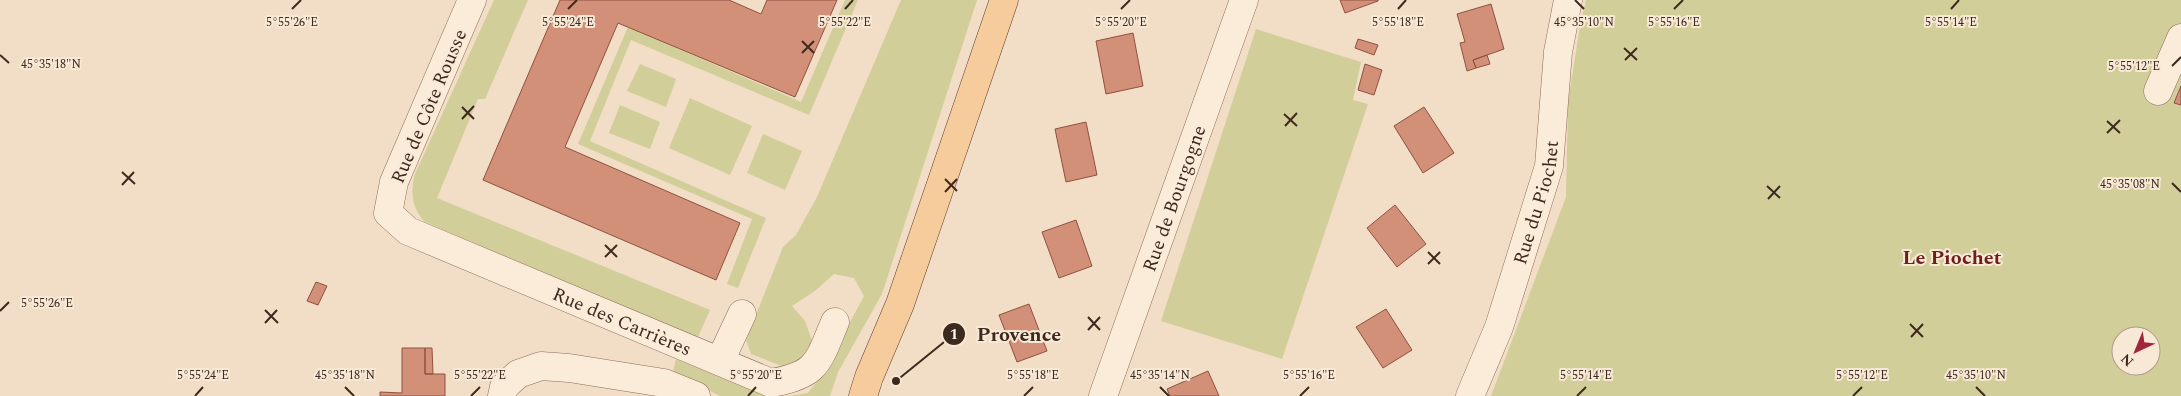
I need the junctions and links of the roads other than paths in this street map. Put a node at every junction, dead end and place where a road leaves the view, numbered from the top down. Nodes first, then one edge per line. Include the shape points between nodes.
1 (472, 0) edge
2 (1004, 0) edge
3 (1244, 0) edge
4 (1568, 0) edge
5 (2181, 38) edge
6 (2158, 91) dead end
7 (388, 213) joint
8 (742, 314) dead end
9 (835, 322) dead end
10 (720, 362) junction
11 (502, 396) edge
12 (696, 396) edge
13 (863, 396) edge
14 (1103, 396) edge
15 (1470, 396) edge

1 - 7 street, Rue de Côte Rousse via 394,182
2 - 13 main road via 903,295
3 - 14 street, Rue de Bourgogne
4 - 15 street, Rue du Piochet via 1558,52 1549,166 1499,327
5 - 6 street
7 - 10 street, Rue des Carrières via 408,230
8 - 10 street
9 - 10 street, Rue des Carrières via 817,362 797,378 771,383
11 - 12 street via 504,387 518,374 541,366 664,382

